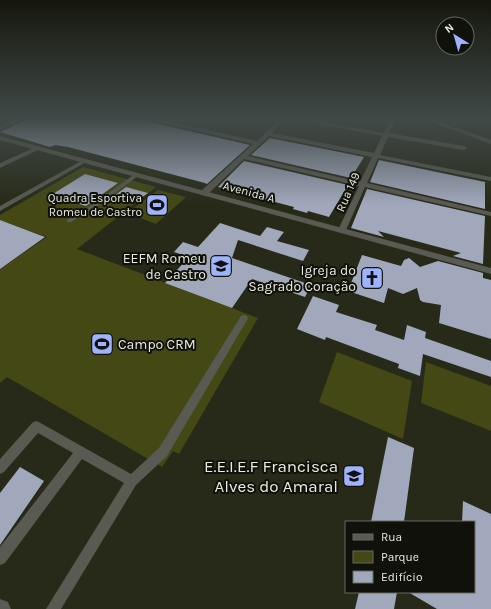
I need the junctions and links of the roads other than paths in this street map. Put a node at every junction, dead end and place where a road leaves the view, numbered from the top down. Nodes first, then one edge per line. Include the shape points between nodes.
1 (254, 147) edge
2 (334, 147) edge
3 (380, 147) edge
4 (460, 147) edge
5 (38, 148) joint
6 (464, 148) dead end
7 (376, 156) junction
8 (244, 157) junction
9 (85, 161) junction
10 (0, 166) edge
11 (136, 175) junction
12 (491, 179) edge
13 (363, 185) junction
14 (204, 193) junction
15 (0, 209) edge
16 (491, 214) edge
17 (69, 221) dead end
18 (342, 230) junction
19 (491, 271) edge
20 (244, 318) dead end
21 (81, 451) junction
22 (0, 468) edge
23 (132, 481) junction
24 (0, 558) edge
25 (53, 609) edge

1 - 8 street
2 - 7 street
3 - 7 street, Rua 149
4 - 6 street
5 - 9 street, Avenida A
5 - 10 street
7 - 12 street
7 - 13 street, Rua 149
8 - 13 street
8 - 14 street
9 - 11 street, Avenida A
9 - 15 street
11 - 14 street, Avenida A
11 - 17 lane
13 - 16 street
13 - 18 street, Rua 149
14 - 18 street, Avenida A
18 - 19 street, Avenida A
20 - 23 lane via 163,452
21 - 22 lane via 38,426
21 - 23 lane
21 - 24 lane
23 - 25 lane

